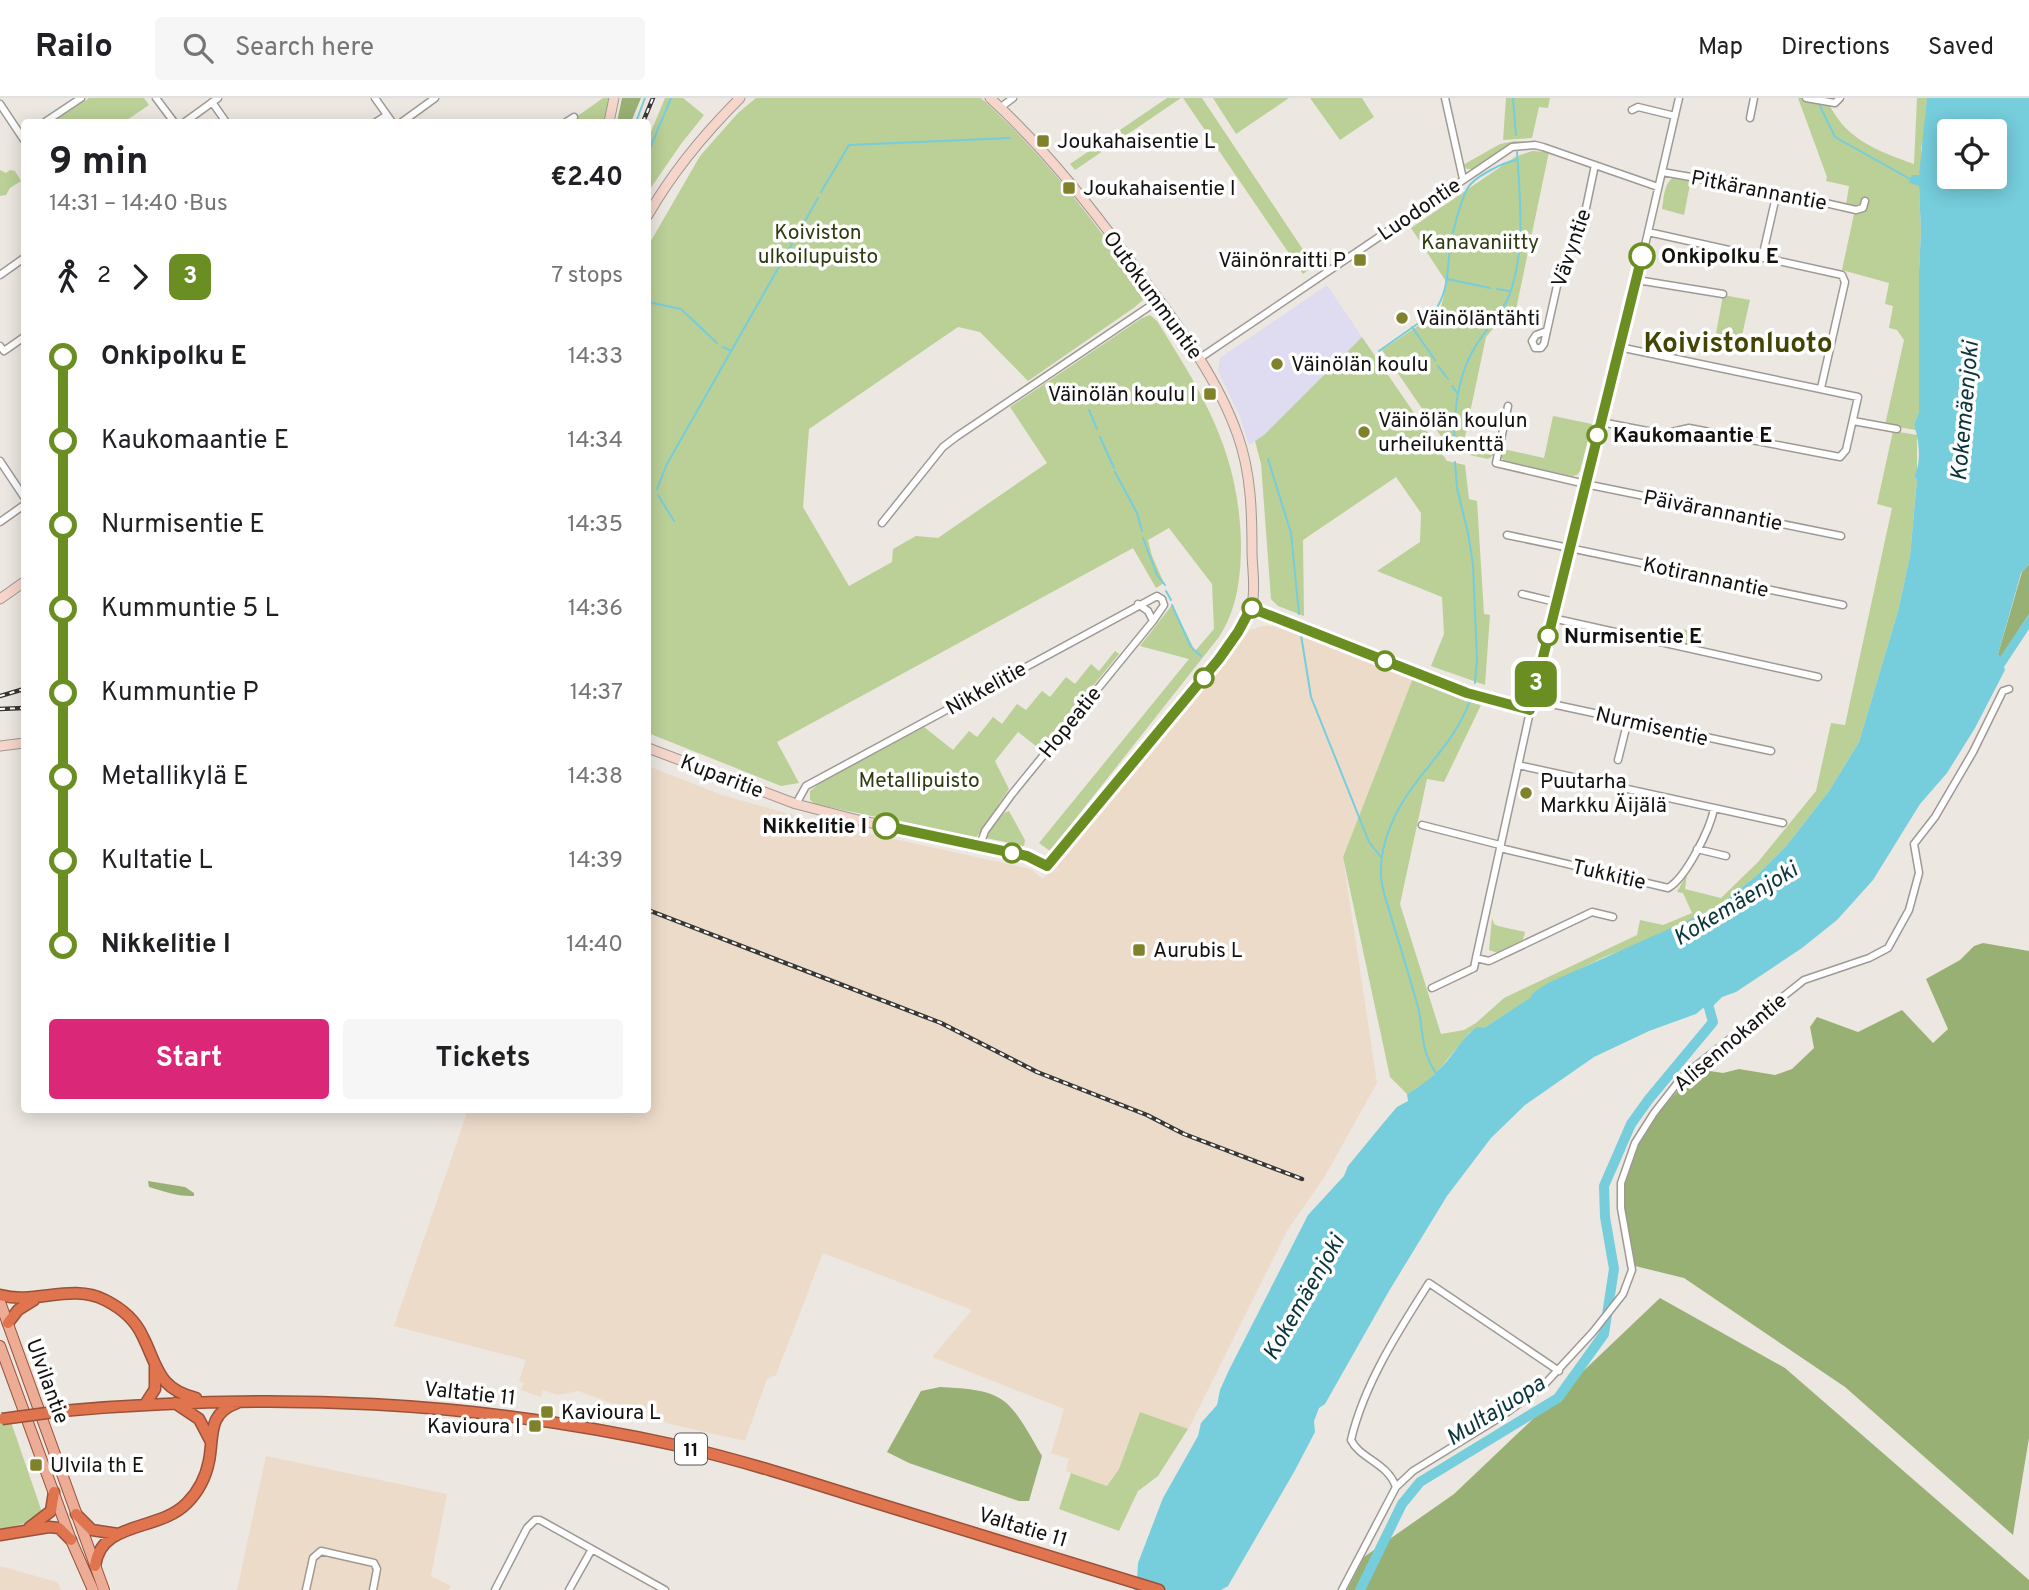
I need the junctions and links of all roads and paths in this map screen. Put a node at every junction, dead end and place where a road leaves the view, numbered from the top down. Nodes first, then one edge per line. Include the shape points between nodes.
1 (82, 98) edge
2 (156, 98) edge
3 (375, 98) edge
4 (435, 98) edge
5 (614, 98) edge
6 (740, 98) edge
7 (990, 98) edge
8 (1013, 98) edge
9 (1445, 98) edge
10 (1679, 98) edge
11 (1754, 98) edge
12 (1806, 98) edge
13 (215, 100) edge
14 (1838, 101) edge
15 (0, 104) edge
16 (1001, 107) junction
17 (1632, 110) dead end
18 (387, 115) junction
19 (1675, 116) junction
20 (574, 117) dead end
21 (1750, 118) dead end
22 (50, 119) edge
23 (172, 119) edge
24 (189, 119) edge
25 (224, 119) edge
26 (381, 119) edge
27 (390, 119) edge
28 (405, 119) edge
29 (571, 119) edge
30 (610, 119) edge
31 (21, 134) edge
32 (1595, 165) junction
33 (1662, 172) junction
34 (1463, 179) junction
35 (1658, 187) junction
36 (1777, 192) junction
37 (1866, 201) dead end
38 (651, 210) edge
39 (1648, 233) junction
40 (1762, 258) junction
41 (21, 260) edge
42 (0, 275) edge
43 (1637, 280) junction
44 (1723, 294) dead end
45 (1159, 300) junction
46 (1547, 331) dead end
47 (21, 339) edge
48 (0, 346) edge
49 (1619, 347) junction
50 (1199, 358) junction
51 (1821, 388) junction
52 (1508, 406) dead end
53 (1853, 421) junction
54 (1601, 422) junction
55 (1897, 429) dead end
56 (0, 461) edge
57 (1585, 484) junction
58 (21, 492) edge
59 (21, 507) edge
60 (0, 522) edge
61 (882, 523) dead end
62 (1507, 535) dead end
63 (1841, 536) dead end
64 (1569, 547) junction
65 (21, 584) edge
66 (1522, 594) dead end
67 (0, 599) edge
68 (1555, 602) junction
69 (1138, 604) junction
70 (1843, 605) dead end
71 (1251, 608) junction
72 (1552, 618) junction
73 (1153, 621) junction
74 (1297, 626) joint
75 (1818, 677) dead end
76 (2009, 690) dead end
77 (1532, 700) junction
78 (1530, 710) junction
79 (1628, 720) junction
80 (21, 743) edge
81 (0, 746) edge
82 (651, 749) edge
83 (1771, 751) dead end
84 (1618, 760) dead end
85 (1518, 765) junction
86 (796, 804) junction
87 (1714, 809) junction
88 (1783, 823) dead end
89 (1422, 825) dead end
90 (980, 845) junction
91 (1500, 846) junction
92 (1697, 849) junction
93 (1726, 856) dead end
94 (1613, 917) dead end
95 (1476, 958) junction
96 (1432, 988) dead end
97 (0, 1295) edge
98 (36, 1298) junction
99 (0, 1302) edge
100 (8, 1324) junction
101 (0, 1346) edge
102 (155, 1365) junction
103 (1559, 1371) junction
104 (243, 1400) junction
105 (209, 1401) junction
106 (173, 1402) junction
107 (146, 1403) junction
108 (1, 1419) edge
109 (210, 1440) junction
110 (1396, 1487) junction
111 (54, 1492) junction
112 (76, 1514) junction
113 (27, 1529) junction
114 (118, 1534) junction
115 (0, 1535) edge
116 (71, 1540) junction
117 (592, 1549) junction
118 (95, 1566) junction
119 (649, 1581) junction
120 (93, 1590) edge
121 (104, 1590) edge
122 (306, 1590) edge
123 (373, 1590) edge
124 (495, 1590) edge
125 (569, 1590) edge
126 (644, 1590) edge
127 (664, 1590) edge
128 (1159, 1590) edge
129 (1342, 1590) edge

1 - 22 street
2 - 23 street
3 - 18 street
4 - 28 street
5 - 30 street
6 - 38 street via 707,131
7 - 16 street, Outokummuntie
8 - 16 street
9 - 34 street
10 - 19 street
11 - 21 street
12 - 14 street
13 - 24 street
13 - 25 street
15 - 31 street
16 - 45 street, Outokummuntie via 1069,181
17 - 19 street via 1638,107
18 - 26 street
18 - 27 street
19 - 33 street
20 - 29 street
32 - 34 street, Luodontie via 1524,145 1503,152
32 - 35 street, Luodontie
32 - 46 street, Vävyntie via 1582,227 1561,268
33 - 35 street
33 - 36 street, Pitkärannantie
34 - 50 street, Luodontie
35 - 39 street
36 - 37 street, Pitkärannantie via 1856,210
36 - 40 street
39 - 40 street
39 - 43 street
40 - 51 street via 1842,275 1845,282
41 - 42 street
43 - 44 street
43 - 49 street
45 - 50 street, Outokummuntie
45 - 61 street via 943,447
47 - 48 street via 4,351
49 - 51 street
49 - 54 street
50 - 71 street, Outokummuntie via 1233,423 1248,475
51 - 53 street via 1858,397
52 - 57 street, Päivärannantie via 1496,463
53 - 54 street via 1840,457 1689,429 1662,434
53 - 55 street
54 - 57 street
56 - 58 street
57 - 63 street, Päivärannantie
57 - 64 street
59 - 60 street
62 - 64 street, Kotirannantie
64 - 68 street
64 - 70 street, Kotirannantie
65 - 67 street
66 - 68 street
68 - 72 street
69 - 73 street
69 - 73 street via 1157,596 1162,599 1164,605
69 - 86 street, Nikkelitie via 806,786
71 - 74 street
71 - 90 street, Kuparitie via 1219,659 1047,866 1027,856
72 - 75 street
72 - 77 street
73 - 90 street, Hopeatie via 1012,794
74 - 78 street via 1467,693
76 - 103 street, Alisennokantie via 2003,691 1973,752 1914,844 1919,873 1909,910 1888,948 1804,980 1682,1077 1635,1143 1620,1183 1631,1262 1629,1280
77 - 78 street
77 - 79 street, Nurmisentie
78 - 85 street
79 - 83 street, Nurmisentie
79 - 84 street
80 - 81 street
82 - 86 street, Kuparitie
85 - 87 street
85 - 91 street
86 - 90 street, Kuparitie
87 - 88 street
87 - 92 street, Tukkitie
89 - 91 street
91 - 92 street, Tukkitie via 1668,888 1676,884
91 - 95 street
92 - 93 street
94 - 95 street via 1592,912 1489,961
95 - 96 street via 1474,968
97 - 98 highway
98 - 100 highway
98 - 102 highway via 78,1293 104,1299 134,1323
99 - 100 main road, Ulvilantie
100 - 112 main road, Ulvilantie
101 - 111 main road, Ulvilantie
102 - 105 highway via 175,1391
102 - 107 highway via 155,1389
103 - 110 street, Alisennokantie via 1500,1418 1413,1471
103 - 110 street via 1429,1283 1370,1388 1351,1440 1384,1468
104 - 105 highway, Valtatie 11 / 11
104 - 109 highway via 221,1411
104 - 128 highway, Valtatie 11 / 11 via 439,1408 634,1437 793,1477
105 - 106 highway, Valtatie 11 / 11
106 - 107 highway, Valtatie 11 / 11
106 - 109 highway via 199,1419
107 - 108 highway, Valtatie 11 / 11, bridge
109 - 114 highway via 206,1471 190,1501 164,1520
110 - 129 street, Alisennokantie
111 - 113 highway via 51,1511
111 - 116 main road, Ulvilantie
112 - 114 highway via 92,1530
112 - 118 main road, Ulvilantie
113 - 115 highway
113 - 116 highway via 59,1528
114 - 118 highway via 103,1544
116 - 120 main road, Ulvilantie
117 - 119 street
117 - 124 street via 535,1520
117 - 125 street
118 - 121 main road, Ulvilantie
119 - 126 street
119 - 127 street
122 - 123 street via 313,1558 321,1551 374,1563

